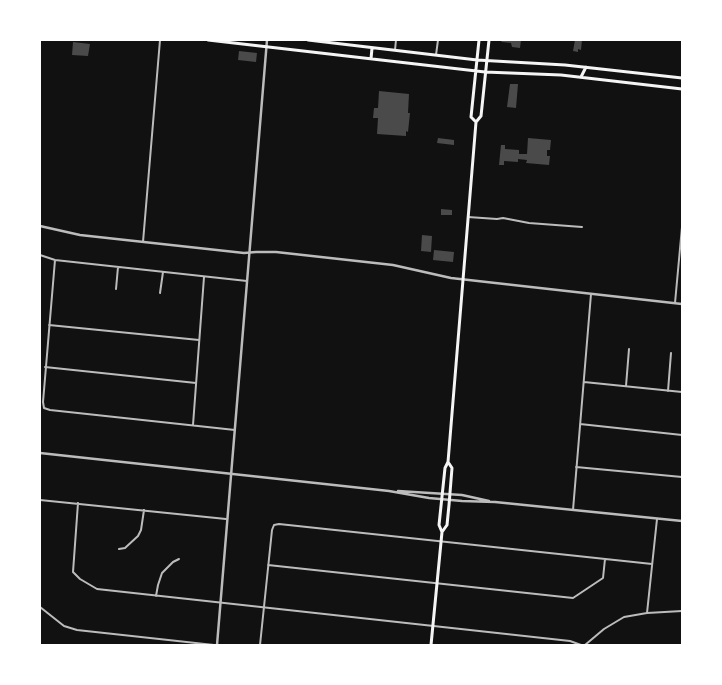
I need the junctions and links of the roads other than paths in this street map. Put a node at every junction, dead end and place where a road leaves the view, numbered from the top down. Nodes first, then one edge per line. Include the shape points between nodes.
1 (160, 40) edge
2 (208, 40) edge
3 (267, 40) edge
4 (310, 40) edge
5 (353, 40) edge
6 (396, 40) edge
7 (438, 40) edge
8 (479, 40) edge
9 (489, 40) edge
10 (352, 45) junction
11 (266, 47) junction
12 (372, 48) junction
13 (395, 50) junction
14 (436, 55) junction
15 (371, 59) junction
16 (477, 60) junction
17 (487, 61) junction
18 (586, 67) junction
19 (475, 71) junction
20 (485, 72) junction
21 (581, 77) junction
22 (682, 78) edge
23 (682, 89) edge
24 (476, 122) junction
25 (468, 217) junction
26 (40, 226) edge
27 (582, 227) dead end
28 (682, 227) edge
29 (143, 242) junction
30 (681, 244) edge
31 (250, 252) junction
32 (40, 255) edge
33 (55, 260) junction
34 (118, 267) junction
35 (163, 272) junction
36 (204, 276) junction
37 (463, 279) junction
38 (247, 281) junction
39 (116, 289) dead end
40 (160, 293) dead end
41 (591, 294) junction
42 (676, 303) junction
43 (682, 304) edge
44 (49, 325) junction
45 (200, 340) junction
46 (629, 349) dead end
47 (671, 354) dead end
48 (45, 367) junction
49 (584, 382) junction
50 (196, 383) junction
51 (626, 386) junction
52 (668, 391) junction
53 (682, 392) edge
54 (580, 424) junction
55 (193, 425) junction
56 (235, 430) junction
57 (682, 435) edge
58 (40, 453) edge
59 (448, 462) junction
60 (576, 467) junction
61 (231, 474) junction
62 (682, 477) edge
63 (389, 491) junction
64 (442, 493) junction
65 (450, 494) junction
66 (442, 499) junction
67 (40, 500) edge
68 (449, 500) junction
69 (496, 502) junction
70 (78, 503) junction
71 (144, 510) junction
72 (573, 510) junction
73 (657, 518) junction
74 (228, 519) junction
75 (682, 521) edge
76 (442, 532) junction
77 (441, 542) junction
78 (119, 549) dead end
79 (179, 559) dead end
80 (605, 559) junction
81 (652, 564) junction
82 (268, 565) junction
83 (437, 584) junction
84 (156, 596) junction
85 (220, 603) junction
86 (40, 607) edge
87 (264, 608) junction
88 (682, 611) edge
89 (648, 612) junction
90 (433, 626) junction
91 (215, 645) edge
92 (260, 645) edge
93 (431, 645) edge
94 (581, 645) edge
95 (585, 645) edge

1 - 29 street
2 - 11 main road
3 - 11 street
4 - 10 main road
5 - 10 street
6 - 13 street
7 - 14 street
8 - 16 main road
9 - 17 main road
10 - 12 main road
11 - 15 main road
11 - 31 street
12 - 13 main road
12 - 15 main road
13 - 14 main road
14 - 16 main road
15 - 19 main road
16 - 17 main road
16 - 19 main road
17 - 18 main road
17 - 20 main road
18 - 21 main road
18 - 22 main road
19 - 20 main road
19 - 24 main road via 471,117
20 - 21 main road
20 - 24 main road via 481,116
21 - 23 main road
24 - 25 main road
25 - 27 street
25 - 37 main road
26 - 29 street via 80,235
28 - 30 street
29 - 31 street via 244,254
30 - 42 street
31 - 37 street via 393,265
31 - 38 street
32 - 33 street
33 - 34 street
33 - 44 street
34 - 35 street
34 - 39 street
35 - 36 street
35 - 40 street
36 - 38 street
36 - 45 street
37 - 41 street
37 - 59 main road
38 - 56 street
41 - 42 street
41 - 49 street
42 - 43 street
44 - 45 street
44 - 48 street
45 - 50 street
46 - 51 street
47 - 52 street
48 - 50 street
48 - 55 street via 44,408
49 - 51 street
49 - 54 street
50 - 55 street
51 - 52 street
52 - 53 street
54 - 57 street
54 - 60 street
55 - 56 street
56 - 61 street
58 - 61 street
59 - 64 main road via 444,468
59 - 65 main road via 452,468
60 - 62 street
60 - 72 street
61 - 63 street
61 - 74 street
63 - 64 street
63 - 66 street
64 - 65 street
64 - 66 main road
65 - 68 main road
65 - 69 street
66 - 68 street
66 - 76 main road via 439,525
67 - 70 street
68 - 69 street
68 - 76 main road via 447,525
69 - 72 street
70 - 71 street
70 - 84 street via 74,572 80,580 97,589
71 - 74 street
71 - 78 street via 142,530 125,548
72 - 73 street
73 - 75 street
73 - 81 street
74 - 85 street
76 - 77 main road
77 - 80 street
77 - 82 street via 279,524 272,530
77 - 83 main road
79 - 84 street via 162,573
80 - 81 street
80 - 83 street via 603,578 573,598
81 - 89 street
82 - 83 street
82 - 87 street
83 - 90 main road
84 - 85 street
85 - 87 street
85 - 91 street
86 - 91 street via 64,626 78,630
87 - 90 street
87 - 92 street
88 - 89 street
89 - 95 street via 624,617
90 - 93 main road
90 - 94 street via 570,641

